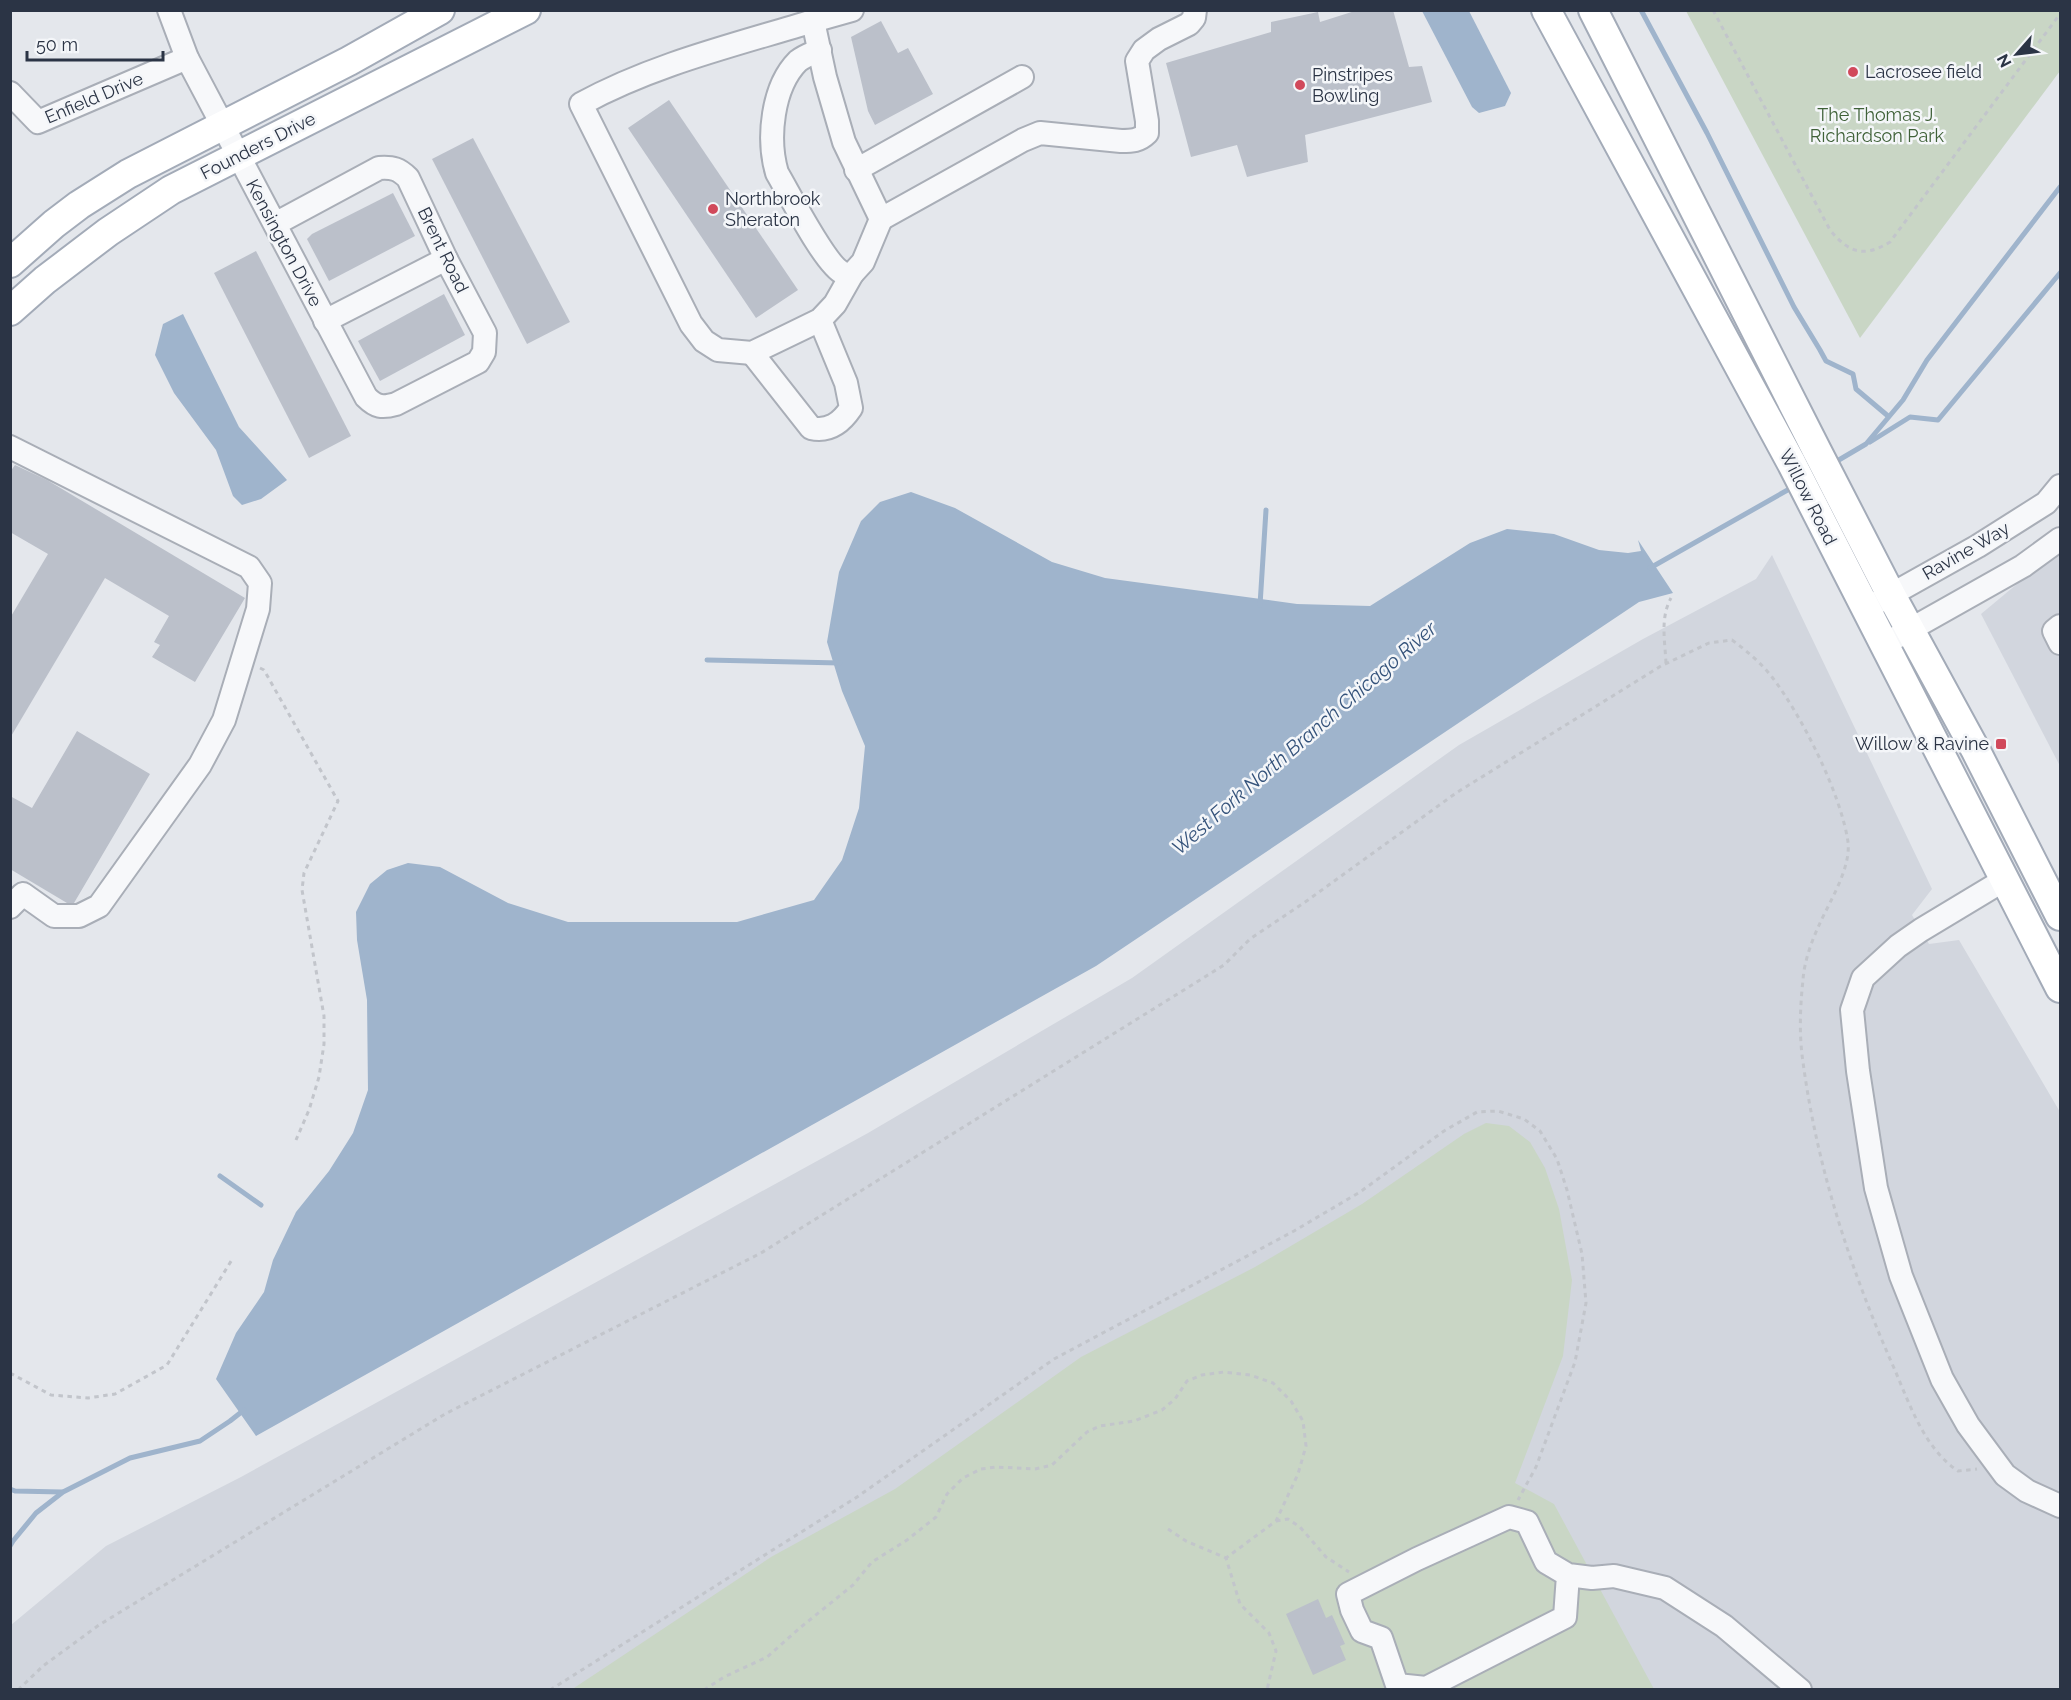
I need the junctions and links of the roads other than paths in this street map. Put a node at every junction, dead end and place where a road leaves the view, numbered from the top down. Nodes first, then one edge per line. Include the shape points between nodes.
1 (169, 10) edge
2 (440, 10) edge
3 (526, 10) edge
4 (852, 10) edge
5 (1195, 10) edge
6 (1203, 10) edge
7 (1213, 10) edge
8 (1546, 10) edge
9 (1593, 10) edge
10 (811, 14) edge
11 (820, 50) junction
12 (187, 58) junction
13 (1022, 77) dead end
14 (10, 93) edge
15 (222, 126) junction
16 (238, 157) junction
17 (856, 170) junction
18 (881, 219) junction
19 (275, 224) junction
20 (446, 259) junction
21 (10, 263) edge
22 (852, 274) junction
23 (11, 310) edge
24 (820, 320) junction
25 (326, 321) junction
26 (752, 353) junction
27 (375, 406) joint
28 (10, 447) edge
29 (2061, 486) edge
30 (2061, 539) edge
31 (1891, 594) junction
32 (1865, 609) junction
33 (2061, 626) edge
34 (1911, 630) junction
35 (2061, 643) edge
36 (1883, 644) junction
37 (2033, 864) junction
38 (2004, 880) junction
39 (17, 901) edge
40 (2061, 916) edge
41 (2061, 988) edge
42 (2061, 1506) edge
43 (1568, 1575) junction
44 (1800, 1689) edge

1 - 12 street, Kensington Drive
2 - 15 main road, Founders Drive
3 - 16 main road, Founders Drive
4 - 10 street
5 - 18 street via 1189,24 1144,50 1137,61 1147,121 1147,133 1141,138 1121,141 1040,133
6 - 7 street
8 - 32 main road, Willow Road via 1792,464
9 - 31 main road, Willow Road
10 - 11 street
10 - 26 street via 611,88 581,104 691,324 704,341 718,350
11 - 17 street via 833,108
11 - 22 street via 800,58 786,74 772,133 774,164 830,260 842,273
12 - 14 street, Enfield Drive via 38,122
12 - 15 street, Kensington Drive
13 - 17 street
15 - 16 street, Kensington Drive
15 - 21 main road, Founders Drive via 128,174 79,205
16 - 19 street, Kensington Drive
16 - 23 main road, Founders Drive via 142,207
17 - 18 street
18 - 22 street via 863,262
19 - 20 street, Brent Road via 380,168 400,169 408,178
19 - 25 street, Kensington Drive
20 - 25 street
20 - 27 street, Brent Road via 485,333 484,352 478,362 396,404
22 - 24 street via 835,304
24 - 26 street
24 - 26 street via 846,383 851,408 844,420 823,430 811,428
25 - 27 street, Kensington Drive via 366,398
28 - 39 street via 249,567 260,583 258,609 224,720 200,765 99,906 79,916 54,916
29 - 31 street, Ravine Way via 2046,503
30 - 34 street via 2023,566
31 - 32 street, Ravine Way
31 - 34 main road, Willow Road
32 - 36 main road, Willow Road
33 - 35 street via 2054,631
34 - 36 street
34 - 37 main road, Willow Road
36 - 38 main road, Willow Road
37 - 38 main road
37 - 40 main road, Willow Road
38 - 41 main road, Willow Road
38 - 42 street via 1898,946 1863,978 1852,1010 1876,1188 1901,1276 1942,1379 1968,1425 2005,1475 2027,1491
43 - 43 street via 1546,1562 1527,1522 1509,1517 1348,1594 1362,1631 1381,1638 1397,1685 1426,1688 1565,1617
43 - 44 street via 1614,1576 1665,1588 1724,1626

